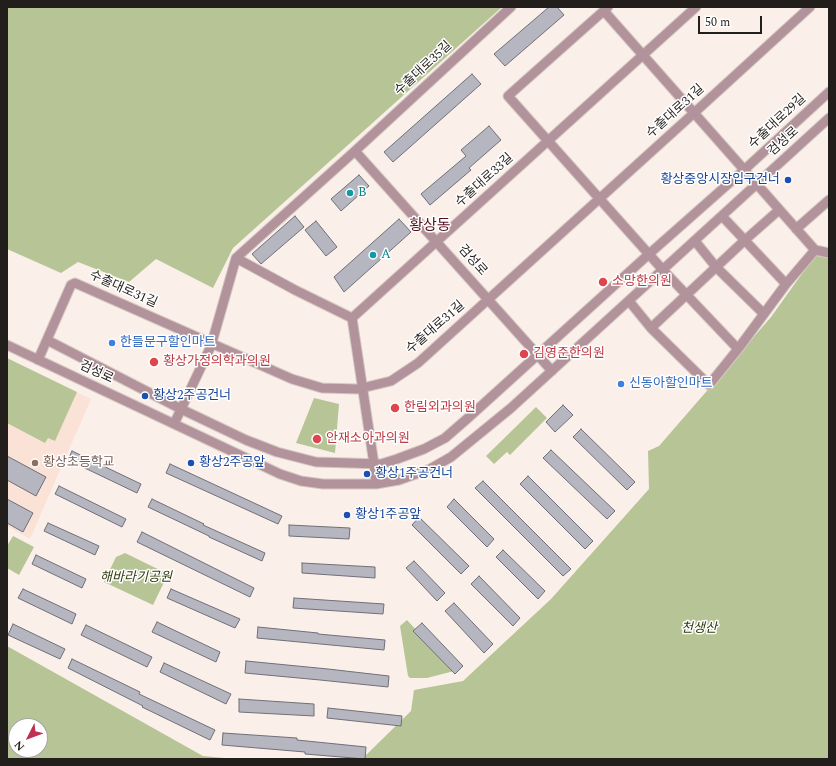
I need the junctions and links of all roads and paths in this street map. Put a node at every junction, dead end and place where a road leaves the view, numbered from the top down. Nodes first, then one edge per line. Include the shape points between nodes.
1 (511, 7) edge
2 (696, 7) edge
3 (810, 7) edge
4 (606, 9) edge
5 (643, 56) junction
6 (829, 92) edge
7 (694, 113) junction
8 (829, 118) edge
9 (548, 141) junction
10 (355, 151) junction
11 (744, 170) junction
12 (757, 184) junction
13 (599, 199) junction
14 (829, 200) edge
15 (779, 210) junction
16 (722, 216) junction
17 (796, 229) junction
18 (745, 240) junction
19 (695, 241) junction
20 (437, 242) junction
21 (815, 250) junction
22 (829, 253) edge
23 (649, 254) junction
24 (236, 258) junction
25 (716, 267) junction
26 (663, 270) junction
27 (786, 284) junction
28 (686, 295) junction
29 (488, 299) junction
30 (629, 301) junction
31 (764, 314) junction
32 (352, 318) junction
33 (651, 328) junction
34 (46, 340) junction
35 (211, 343) junction
36 (7, 345) edge
37 (738, 349) junction
38 (538, 355) junction
39 (38, 360) junction
40 (552, 370) junction
41 (363, 388) junction
42 (181, 408) junction
43 (174, 424) junction
44 (374, 464) junction
45 (376, 484) junction

1 - 10 street, 수출대로35길
2 - 5 street, 수출대로33길
3 - 7 street, 수출대로31길
4 - 5 street
4 - 9 street via 508,96
5 - 7 street
5 - 9 street, 수출대로33길
6 - 11 street, 수출대로29길
7 - 11 street
7 - 13 street, 수출대로31길
8 - 12 street, 검성로
9 - 13 street
9 - 20 street, 수출대로33길
10 - 20 street, 검성로
10 - 24 street, 수출대로35길
11 - 12 street
11 - 23 street, 수출대로29길
12 - 15 street
12 - 16 street, 검성로
13 - 23 street
13 - 29 street, 수출대로31길
14 - 17 street
15 - 17 street
15 - 18 street
16 - 18 street
16 - 19 street, 검성로
17 - 21 street
18 - 25 street
18 - 27 street
19 - 25 street
19 - 26 street, 검성로
20 - 29 street, 검성로
20 - 32 street, 수출대로33길
21 - 22 street
21 - 27 street
23 - 26 street
23 - 38 street, 수출대로29길
24 - 32 street
24 - 35 street
25 - 28 street
25 - 31 street
26 - 28 street
26 - 30 street, 검성로
27 - 31 street
28 - 33 street
28 - 37 street
29 - 38 street, 검성로
29 - 41 street, 수출대로31길 via 418,363 391,381
30 - 33 street
30 - 40 street, 검성로
31 - 37 street
32 - 41 street
33 - 37 street via 709,384
34 - 35 street, 수출대로31길 via 71,285 75,283
34 - 39 street, 수출대로31길
34 - 42 street, 수출대로29길
35 - 41 street, 수출대로31길 via 292,379 322,388
35 - 42 street
36 - 39 street, 검성로
38 - 40 street, 검성로
38 - 44 street, 수출대로29길 via 445,438 397,459
39 - 43 street, 검성로
40 - 45 street, 검성로 via 452,457 430,469 399,480
41 - 44 street
42 - 43 street
42 - 44 street, 수출대로29길 via 246,440 277,452 316,462
43 - 45 street, 검성로 via 280,474 301,481 323,484
44 - 45 street

